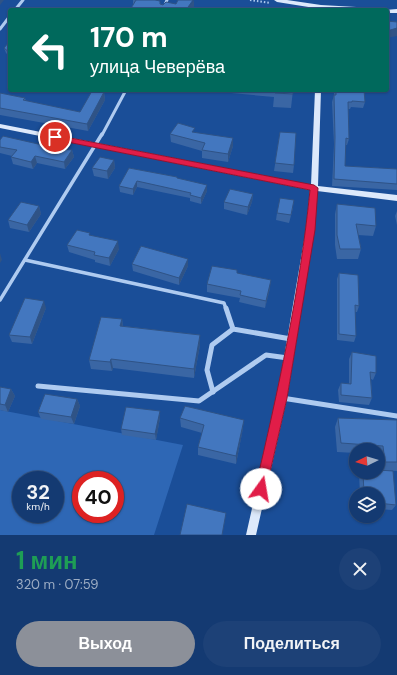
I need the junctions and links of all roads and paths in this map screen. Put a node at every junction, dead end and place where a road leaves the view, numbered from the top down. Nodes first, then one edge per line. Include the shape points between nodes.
1 (23, 0) edge
2 (277, 0) edge
3 (321, 6) edge
4 (17, 8) edge
5 (348, 8) edge
6 (8, 19) edge
7 (0, 29) edge
8 (125, 92) edge
9 (318, 92) edge
10 (0, 126) edge
11 (96, 146) junction
12 (314, 188) junction
13 (397, 198) edge
14 (25, 260) junction
15 (0, 300) edge
16 (233, 329) junction
17 (292, 339) junction
18 (289, 358) junction
19 (38, 386) dead end
20 (213, 392) junction
21 (282, 398) junction
22 (397, 416) edge
23 (251, 535) edge

1 - 4 street
2 - 3 street
3 - 5 street
6 - 7 street
8 - 11 street
9 - 12 street
10 - 11 street
11 - 12 street
11 - 14 street
12 - 13 street
12 - 17 street via 310,230
14 - 15 street
14 - 16 street via 224,303
16 - 17 street
16 - 20 street via 212,345 207,370
17 - 18 street
18 - 20 street via 266,356
18 - 21 street
19 - 20 street via 199,401
21 - 22 street
21 - 23 street

